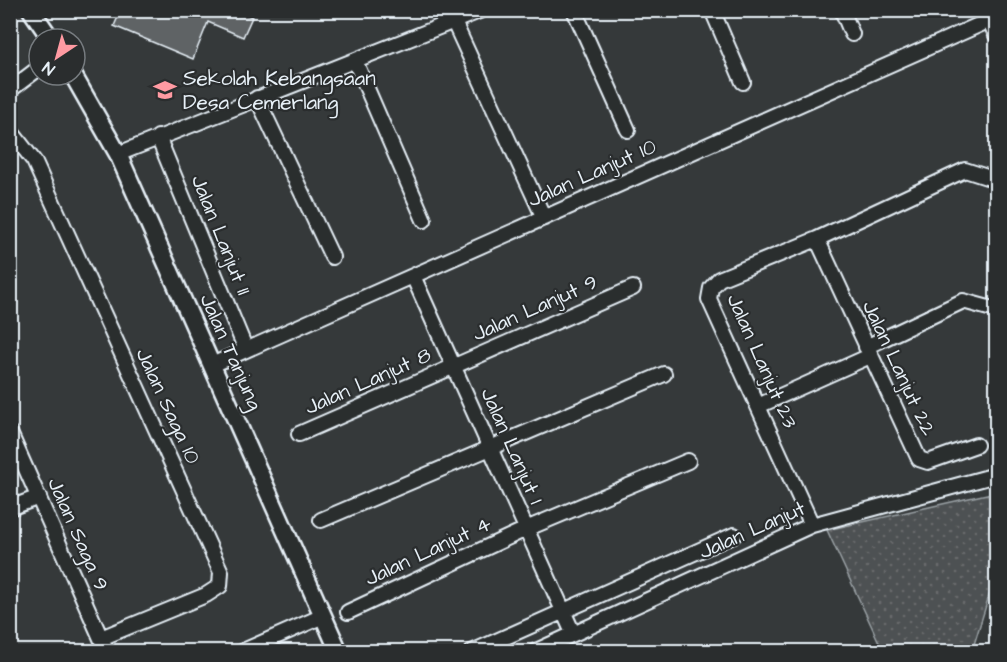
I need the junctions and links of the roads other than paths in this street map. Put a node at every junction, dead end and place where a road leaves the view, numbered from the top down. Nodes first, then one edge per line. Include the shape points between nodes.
1 (30, 10) edge
2 (482, 10) edge
3 (574, 10) edge
4 (712, 10) edge
5 (843, 10) edge
6 (988, 15) edge
7 (454, 22) junction
8 (42, 27) edge
9 (852, 34) dead end
10 (996, 35) edge
11 (355, 61) junction
12 (27, 77) edge
13 (743, 82) dead end
14 (80, 87) edge
15 (10, 90) edge
16 (257, 98) junction
17 (10, 130) edge
18 (628, 130) dead end
19 (158, 137) junction
20 (118, 154) junction
21 (996, 180) edge
22 (544, 218) junction
23 (424, 220) dead end
24 (816, 239) junction
25 (332, 257) dead end
26 (413, 276) junction
27 (633, 288) dead end
28 (996, 310) edge
29 (246, 350) junction
30 (868, 351) junction
31 (212, 365) junction
32 (454, 366) junction
33 (664, 374) dead end
34 (758, 406) junction
35 (10, 433) edge
36 (300, 434) dead end
37 (976, 445) dead end
38 (490, 448) junction
39 (688, 461) dead end
40 (996, 475) edge
41 (39, 497) junction
42 (10, 508) edge
43 (321, 519) dead end
44 (812, 525) junction
45 (526, 529) junction
46 (734, 535) dead end
47 (348, 612) dead end
48 (563, 612) junction
49 (323, 615) junction
50 (573, 633) junction
51 (104, 645) edge
52 (248, 650) edge
53 (339, 651) edge
54 (472, 651) edge
55 (534, 651) edge

1 - 8 street
2 - 7 street
3 - 18 street
4 - 13 street
5 - 9 street
6 - 10 street
6 - 22 street, Jalan Lanjut 10
7 - 11 street
7 - 22 street
11 - 16 street
11 - 23 street
12 - 15 street
14 - 20 street, Jalan Tanjung
16 - 19 street
16 - 25 street
17 - 51 street, Jalan Saga 10 via 34,161 221,572 220,586 206,596
19 - 20 street
19 - 29 street, Jalan Lanjut 11
20 - 31 street, Jalan Tanjung
21 - 24 street, Jalan Lanjut 23 via 965,170
22 - 26 street, Jalan Lanjut 10
24 - 30 street, Jalan Lanjut 22
24 - 34 street, Jalan Lanjut 23 via 719,279 711,288 709,299
26 - 29 street, Jalan Lanjut 10
26 - 32 street, Jalan Lanjut 1
27 - 32 street, Jalan Lanjut 9
28 - 30 street via 963,301
29 - 31 street, Jalan Lanjut 10
30 - 34 street
30 - 37 street, Jalan Lanjut 22 via 919,459 928,462
31 - 49 street, Jalan Tanjung
32 - 36 street, Jalan Lanjut 8
32 - 38 street, Jalan Lanjut 1
33 - 38 street
34 - 44 street, Jalan Lanjut 23
35 - 41 street, Jalan Saga 9
38 - 43 street
38 - 45 street, Jalan Lanjut 1
39 - 45 street, Jalan Lanjut 4
40 - 44 street, Jalan Lanjut
41 - 42 street
41 - 51 street, Jalan Saga 9
44 - 50 street, Jalan Lanjut
45 - 47 street, Jalan Lanjut 4
45 - 48 street, Jalan Lanjut 1
46 - 48 street
48 - 50 street, Jalan Lanjut 1
48 - 54 street
49 - 52 street
49 - 53 street, Jalan Tanjung
50 - 55 street, Jalan Lanjut

